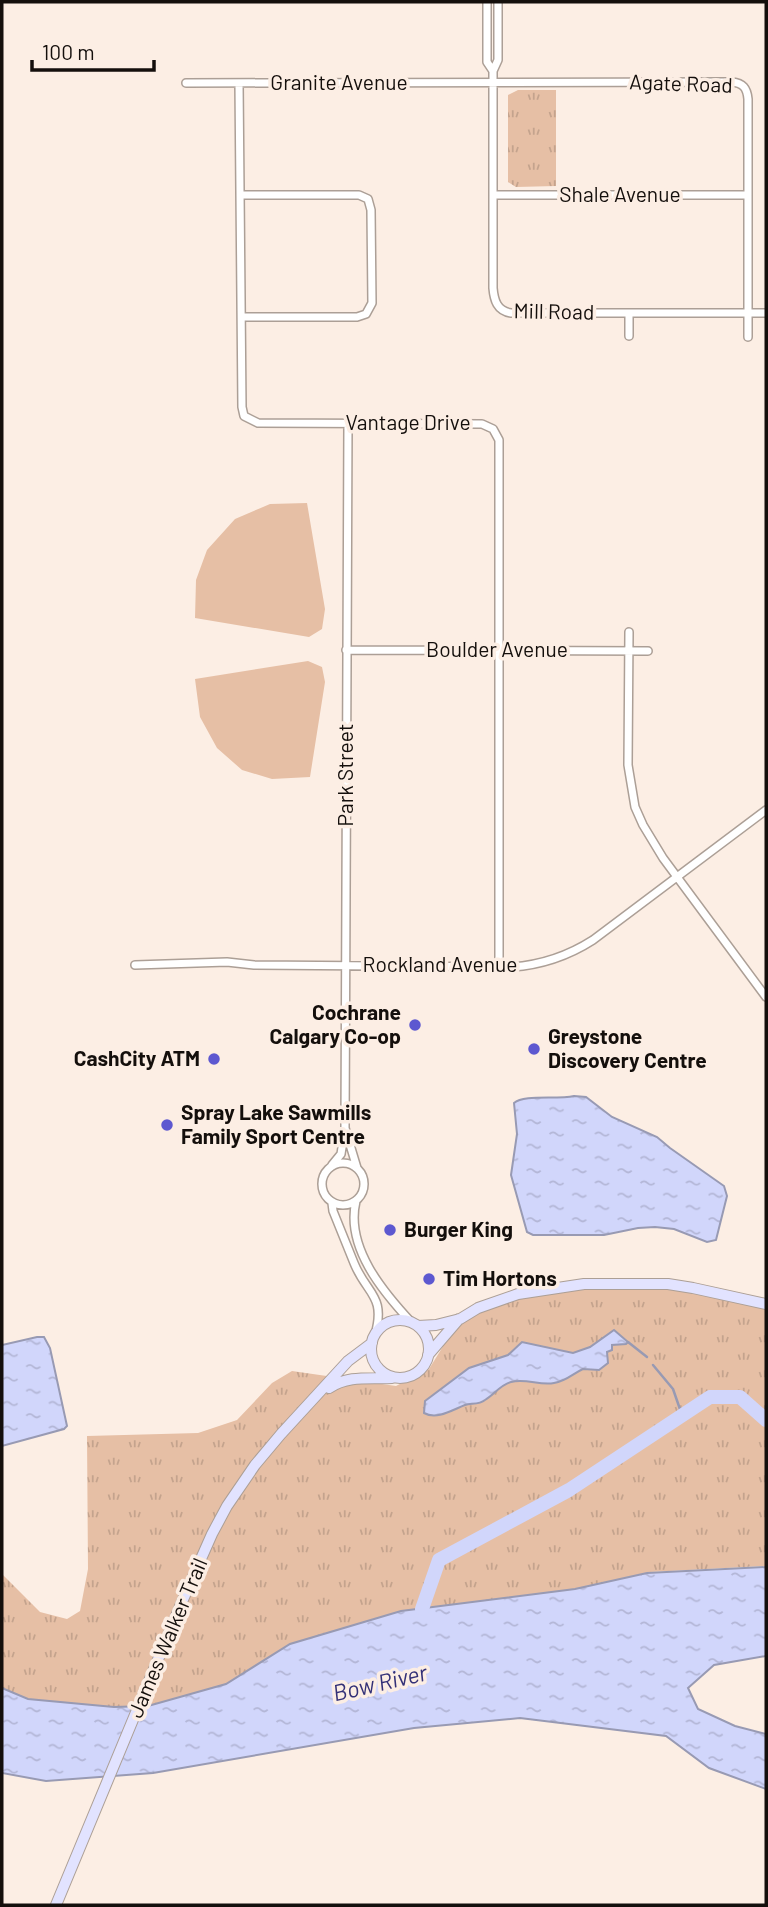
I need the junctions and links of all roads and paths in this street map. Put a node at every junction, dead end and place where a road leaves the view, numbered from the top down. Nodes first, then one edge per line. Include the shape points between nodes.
1 (487, 2) edge
2 (498, 2) edge
3 (493, 71) junction
4 (493, 82) junction
5 (186, 83) dead end
6 (239, 83) junction
7 (240, 195) junction
8 (493, 195) junction
9 (748, 195) junction
10 (629, 313) junction
11 (748, 313) junction
12 (765, 313) edge
13 (242, 317) junction
14 (629, 336) dead end
15 (748, 337) dead end
16 (348, 423) junction
17 (629, 632) dead end
18 (346, 650) junction
19 (499, 650) junction
20 (629, 651) junction
21 (648, 651) dead end
22 (766, 810) edge
23 (678, 877) junction
24 (135, 965) dead end
25 (345, 966) junction
26 (499, 966) junction
27 (766, 997) edge
28 (345, 1128) junction
29 (332, 1166) junction
30 (358, 1168) junction
31 (356, 1201) junction
32 (332, 1203) junction
33 (766, 1304) edge
34 (460, 1319) junction
35 (415, 1324) junction
36 (373, 1339) junction
37 (428, 1356) junction
38 (396, 1378) junction
39 (319, 1394) junction
40 (56, 1905) edge

1 - 3 street, Mill Road via 487,62
2 - 3 street, Mill Road via 498,60
3 - 4 street, Mill Road
4 - 6 street, Granite Avenue
4 - 8 street, Mill Road
4 - 9 street, Agate Road via 741,84 748,99
5 - 6 street, Granite Avenue
6 - 7 street, Vantage Drive
7 - 13 street, Vantage Drive
7 - 13 street via 365,196 371,204 372,303 366,314
8 - 9 street, Shale Avenue
8 - 10 street, Mill Road via 493,288 500,309 511,313
9 - 11 street, Agate Road
10 - 11 street, Mill Road
10 - 14 street
11 - 12 street, Mill Road
11 - 15 street, Agate Road
13 - 16 street, Vantage Drive via 242,407 247,419 258,423
16 - 18 street, Park Street
16 - 19 street, Vantage Drive via 482,424 496,433 500,448
17 - 20 street
18 - 19 street, Boulder Avenue
18 - 25 street, Park Street
19 - 20 street, Boulder Avenue
19 - 26 street, Vantage Drive
20 - 21 street, Boulder Avenue
20 - 23 street via 631,792 643,825
22 - 23 street, Rockland Avenue
23 - 26 street, Rockland Avenue via 576,951 541,963
23 - 27 street
24 - 25 street, Rockland Avenue
25 - 26 street, Rockland Avenue
25 - 28 street, Park Street
28 - 29 street, Park Street via 341,1154
28 - 30 street, Park Street
29 - 30 street via 346,1163
29 - 32 street via 321,1183
30 - 31 street via 364,1186
31 - 32 street via 345,1206
31 - 35 street via 354,1228 364,1257
32 - 36 street via 354,1263 378,1304
33 - 34 main road via 693,1288 611,1282 518,1294
34 - 35 main road
34 - 37 main road
35 - 36 main road via 389,1323
35 - 37 main road via 426,1338
36 - 38 main road via 374,1362
36 - 39 main road, James Walker Trail
37 - 38 main road via 413,1375
38 - 39 main road, James Walker Trail via 345,1380
39 - 40 main road, James Walker Trail via 267,1451 212,1535

